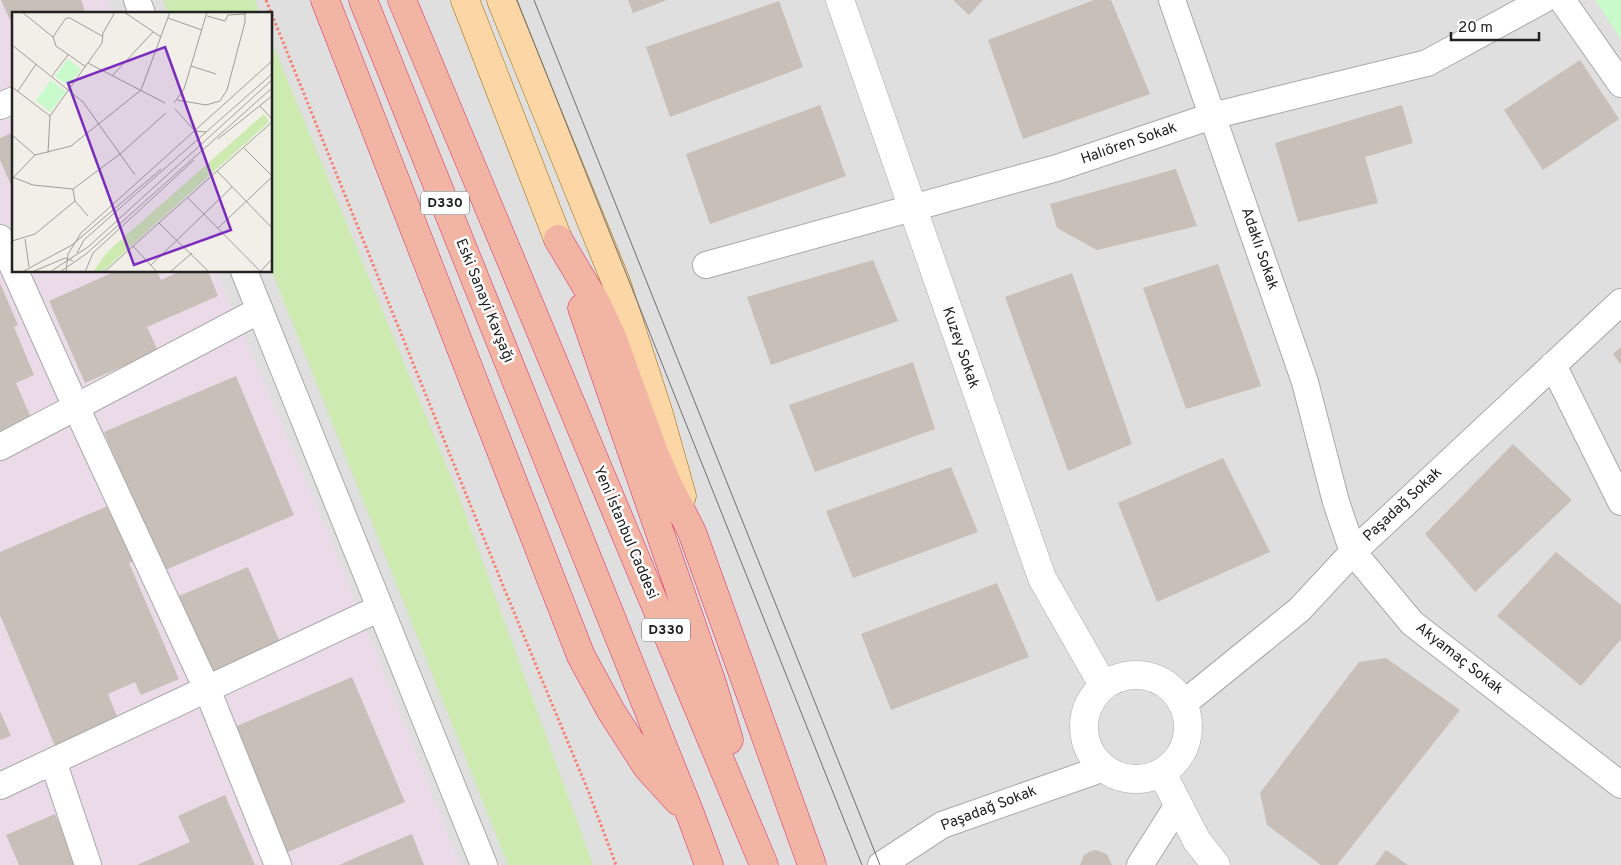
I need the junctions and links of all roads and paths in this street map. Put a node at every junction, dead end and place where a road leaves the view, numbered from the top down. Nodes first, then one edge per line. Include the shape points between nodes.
1 (137, 0) edge
2 (266, 0) edge
3 (325, 0) edge
4 (363, 0) edge
5 (402, 0) edge
6 (465, 0) edge
7 (501, 0) edge
8 (840, 0) edge
9 (1172, 0) edge
10 (1543, 0) edge
11 (1562, 0) edge
12 (141, 12) edge
13 (271, 12) edge
14 (272, 15) edge
15 (1621, 84) edge
16 (12, 101) edge
17 (0, 106) edge
18 (1212, 116) junction
19 (911, 209) junction
20 (0, 238) edge
21 (558, 239) junction
22 (12, 265) edge
23 (706, 265) dead end
24 (15, 272) edge
25 (244, 272) edge
26 (1621, 302) edge
27 (260, 310) junction
28 (1553, 365) junction
29 (76, 407) junction
30 (0, 447) edge
31 (1336, 502) joint
32 (1621, 502) edge
33 (692, 532) junction
34 (1353, 552) junction
35 (380, 608) junction
36 (1103, 686) junction
37 (207, 689) junction
38 (1183, 704) junction
39 (53, 761) junction
40 (1104, 768) junction
41 (1162, 773) junction
42 (1621, 785) edge
43 (0, 786) edge
44 (1178, 805) junction
45 (690, 816) junction
46 (749, 827) junction
47 (88, 865) edge
48 (278, 865) edge
49 (484, 865) edge
50 (616, 865) edge
51 (709, 865) edge
52 (764, 865) edge
53 (812, 865) edge
54 (881, 865) edge
55 (1140, 865) edge
56 (1216, 865) edge

1 - 12 street
2 - 13 path
3 - 45 highway via 581,656 647,767
4 - 45 highway, Eski Sanayi Kavşağı / D330
5 - 46 highway, Yeni İstanbul Caddesi / D330
6 - 21 main road
7 - 33 main road via 616,282 658,410
8 - 19 street, Kuzey Sokak
9 - 18 street, Adaklı Sokak
10 - 18 street, Halıören Sokak via 1427,63
11 - 15 street
14 - 50 path
16 - 17 street
18 - 19 street, Halıören Sokak via 1056,168
18 - 31 street, Adaklı Sokak via 1306,382
19 - 23 street, Halıören Sokak
19 - 36 street, Kuzey Sokak via 1042,578
20 - 22 street
21 - 33 highway via 612,337 654,453
21 - 46 highway via 712,683
24 - 29 street
25 - 27 street
26 - 28 street, Paşadağ Sokak
27 - 29 street
27 - 35 street
28 - 32 street
28 - 34 street, Paşadağ Sokak
29 - 30 street
29 - 37 street
31 - 34 street, Akyamaç Sokak
33 - 53 highway
34 - 38 street, Paşadağ Sokak via 1299,610
34 - 42 street, Akyamaç Sokak via 1412,623
35 - 37 street
35 - 49 street
36 - 38 street via 1118,677 1134,674 1151,676 1166,684
36 - 40 street via 1091,698 1083,730 1087,747
37 - 39 street
37 - 48 street
38 - 41 street via 1189,729 1185,746 1176,762
39 - 43 street
39 - 47 street
40 - 41 street via 1126,779 1145,779
40 - 54 street, Paşadağ Sokak via 942,825
41 - 44 street
44 - 55 street
44 - 56 street via 1197,841
45 - 51 highway, D330
46 - 52 highway, Yeni İstanbul Caddesi / D330

